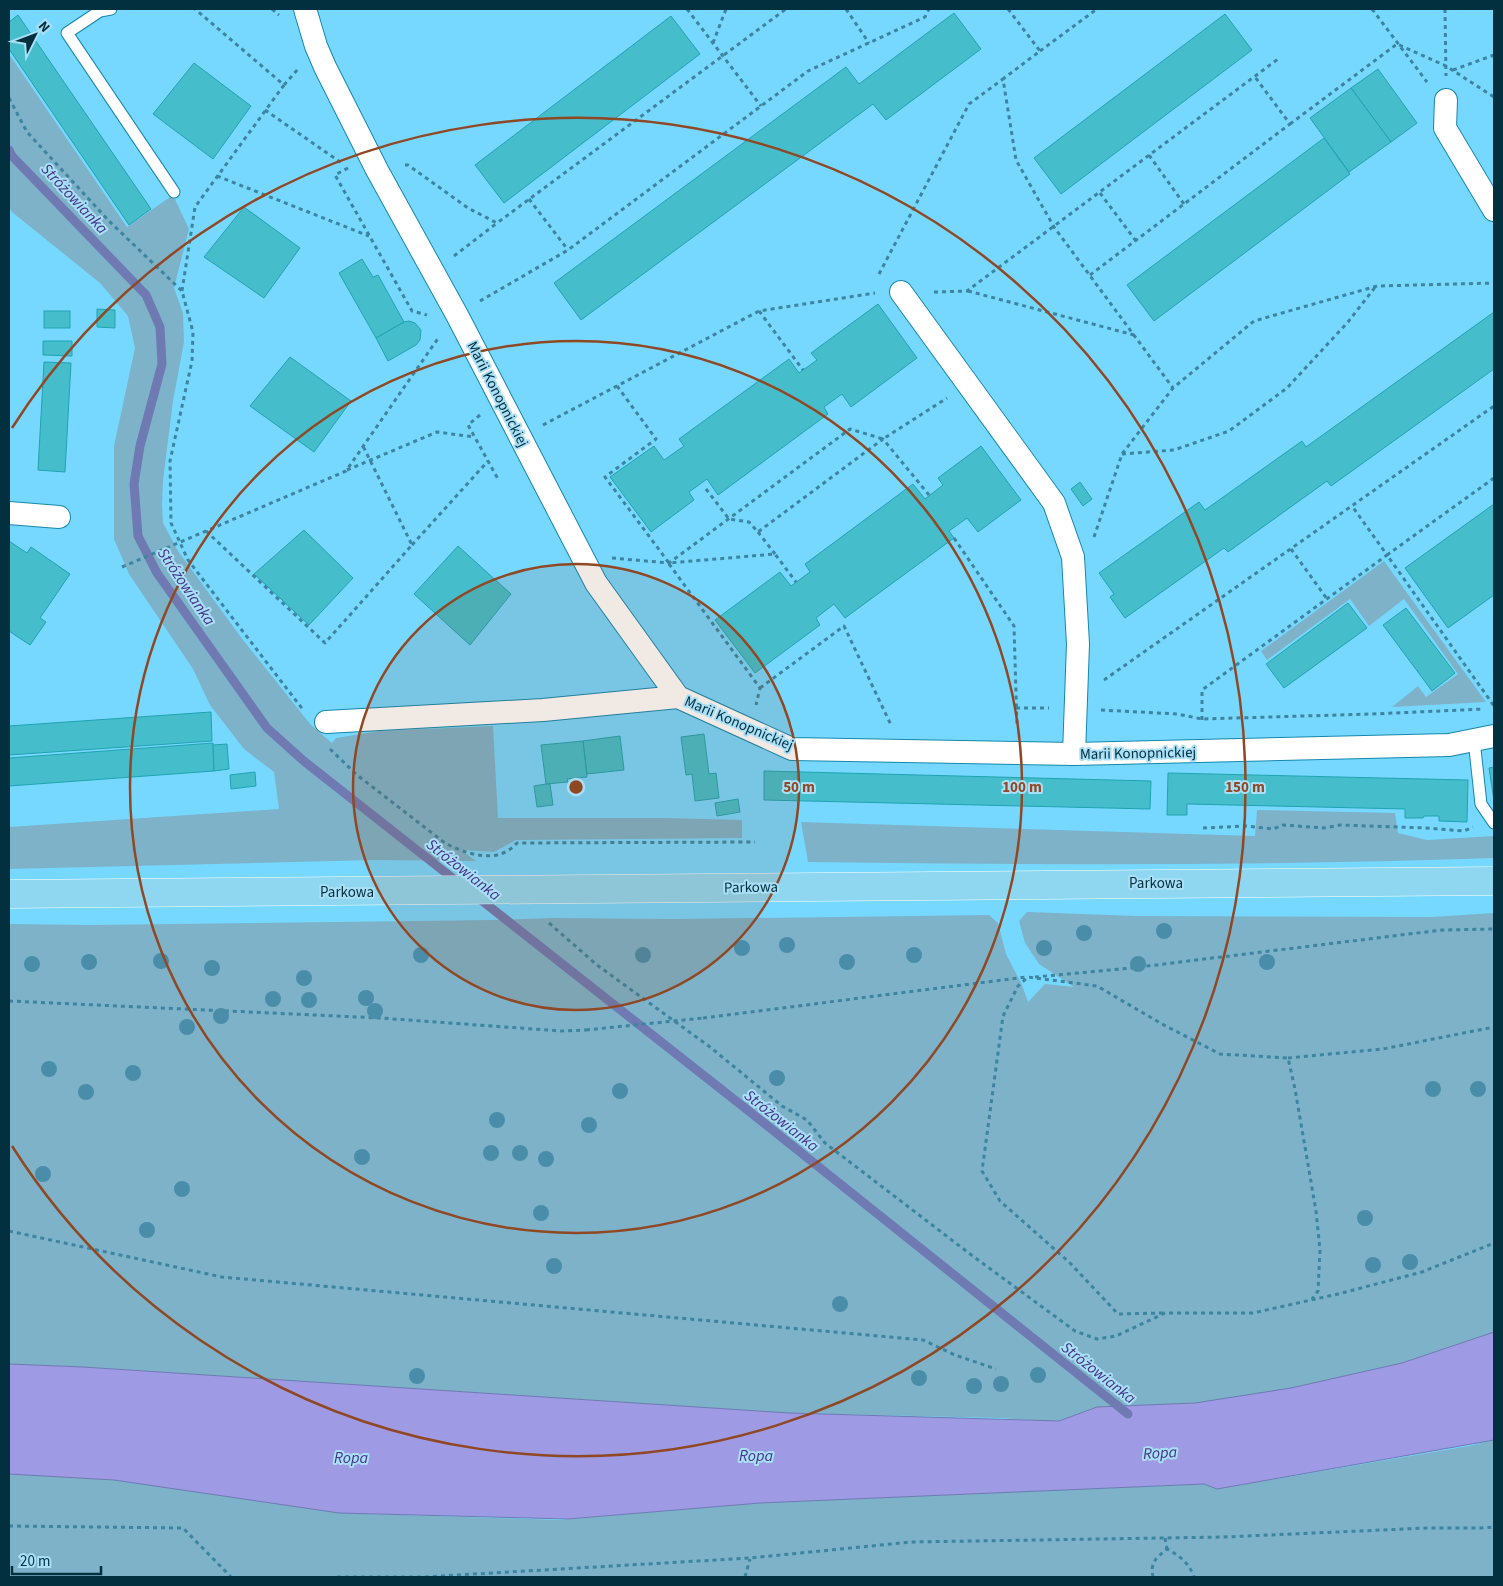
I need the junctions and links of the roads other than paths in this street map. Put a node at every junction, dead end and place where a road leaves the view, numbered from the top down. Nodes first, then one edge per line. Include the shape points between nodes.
1 (111, 9) edge
2 (304, 9) edge
3 (1446, 100) road end
4 (174, 192) dead end
5 (1494, 210) edge
6 (901, 292) dead end
7 (9, 512) edge
8 (59, 517) dead end
9 (678, 697) junction
10 (326, 722) road end
11 (1484, 738) edge
12 (1074, 754) junction
13 (1491, 818) edge
14 (1494, 881) edge
15 (9, 894) edge

1 - 4 lane via 100,11 67,33
2 - 9 street, Marii Konopnickiej via 325,67 434,272 450,323 596,583
3 - 5 street via 1446,128
6 - 12 street via 1054,503 1073,557 1078,644
7 - 8 street
9 - 10 street via 543,710
9 - 12 street, Marii Konopnickiej via 792,749
11 - 12 street, Marii Konopnickiej via 1449,745
11 - 13 lane via 1481,804
14 - 15 main road, Parkowa

